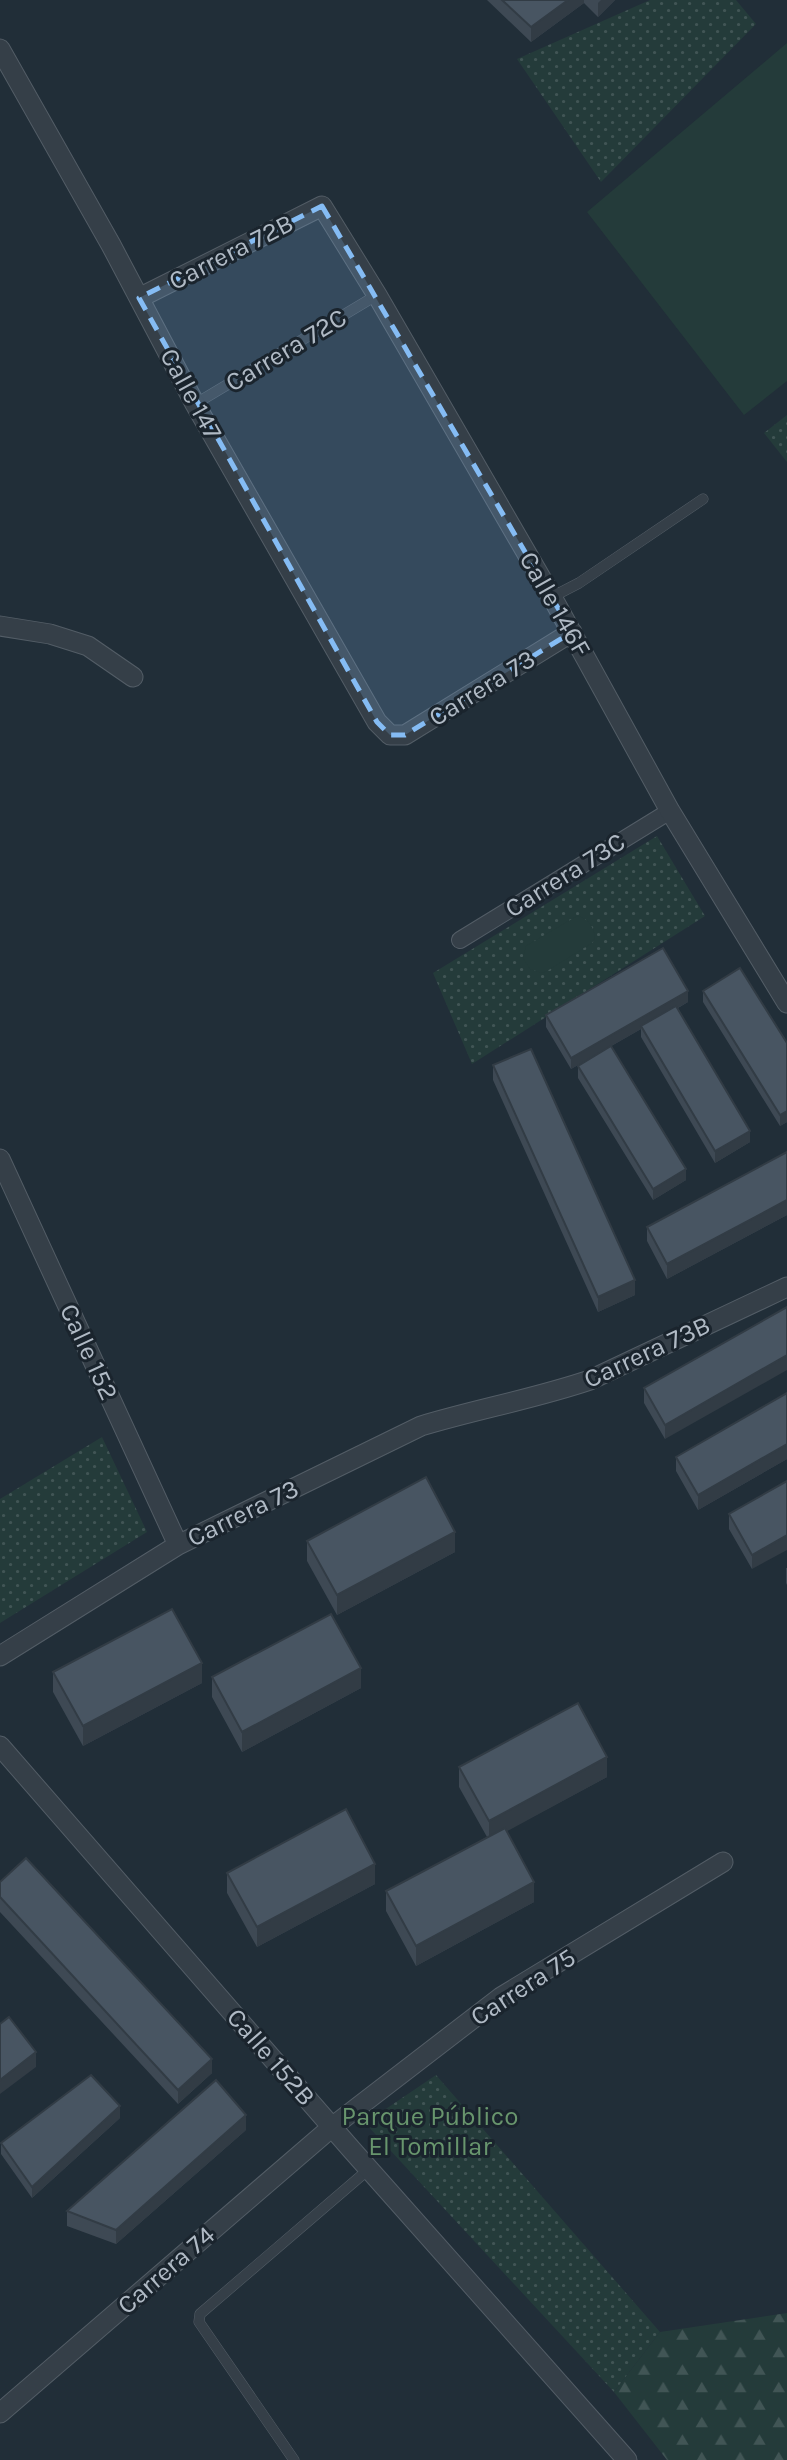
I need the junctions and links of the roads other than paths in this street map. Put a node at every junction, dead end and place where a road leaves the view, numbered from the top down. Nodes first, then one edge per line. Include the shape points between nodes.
1 (0, 49) edge
2 (322, 206) joint
3 (377, 295) junction
4 (139, 298) junction
5 (195, 404) junction
6 (703, 499) dead end
7 (552, 597) junction
8 (0, 626) edge
9 (572, 632) junction
10 (133, 677) dead end
11 (390, 735) joint
12 (670, 811) junction
13 (460, 940) dead end
14 (787, 1003) edge
15 (0, 1159) edge
16 (787, 1287) edge
17 (502, 1404) joint
18 (178, 1545) junction
19 (0, 1656) edge
20 (0, 1746) edge
21 (723, 1861) dead end
22 (332, 2127) junction
23 (369, 2169) junction
24 (0, 2413) edge
25 (293, 2460) edge
26 (626, 2460) edge

1 - 4 street, Calle 147
2 - 3 street, Calle 146F
2 - 4 street, Carrera 72B
3 - 5 lane, Carrera 72C
3 - 7 street, Calle 146F
4 - 5 street, Calle 147
5 - 11 street, Calle 147 via 377,722
6 - 7 lane
7 - 9 street, Calle 146F
8 - 10 street via 88,646
9 - 11 street, Carrera 73 via 405,736
9 - 12 street, Calle 146F
12 - 13 street, Carrera 73C
12 - 14 street, Calle 146F
15 - 18 street, Calle 152
16 - 17 street, Carrera 73B via 590,1380
17 - 18 street, Carrera 73 via 421,1426
18 - 19 street, Carrera 73
20 - 22 street, Calle 152B
21 - 22 street, Carrera 75 via 501,1997
22 - 23 street, Calle 152B
22 - 24 street, Carrera 74
23 - 25 lane via 200,2314 199,2322
23 - 26 street, Calle 152B

